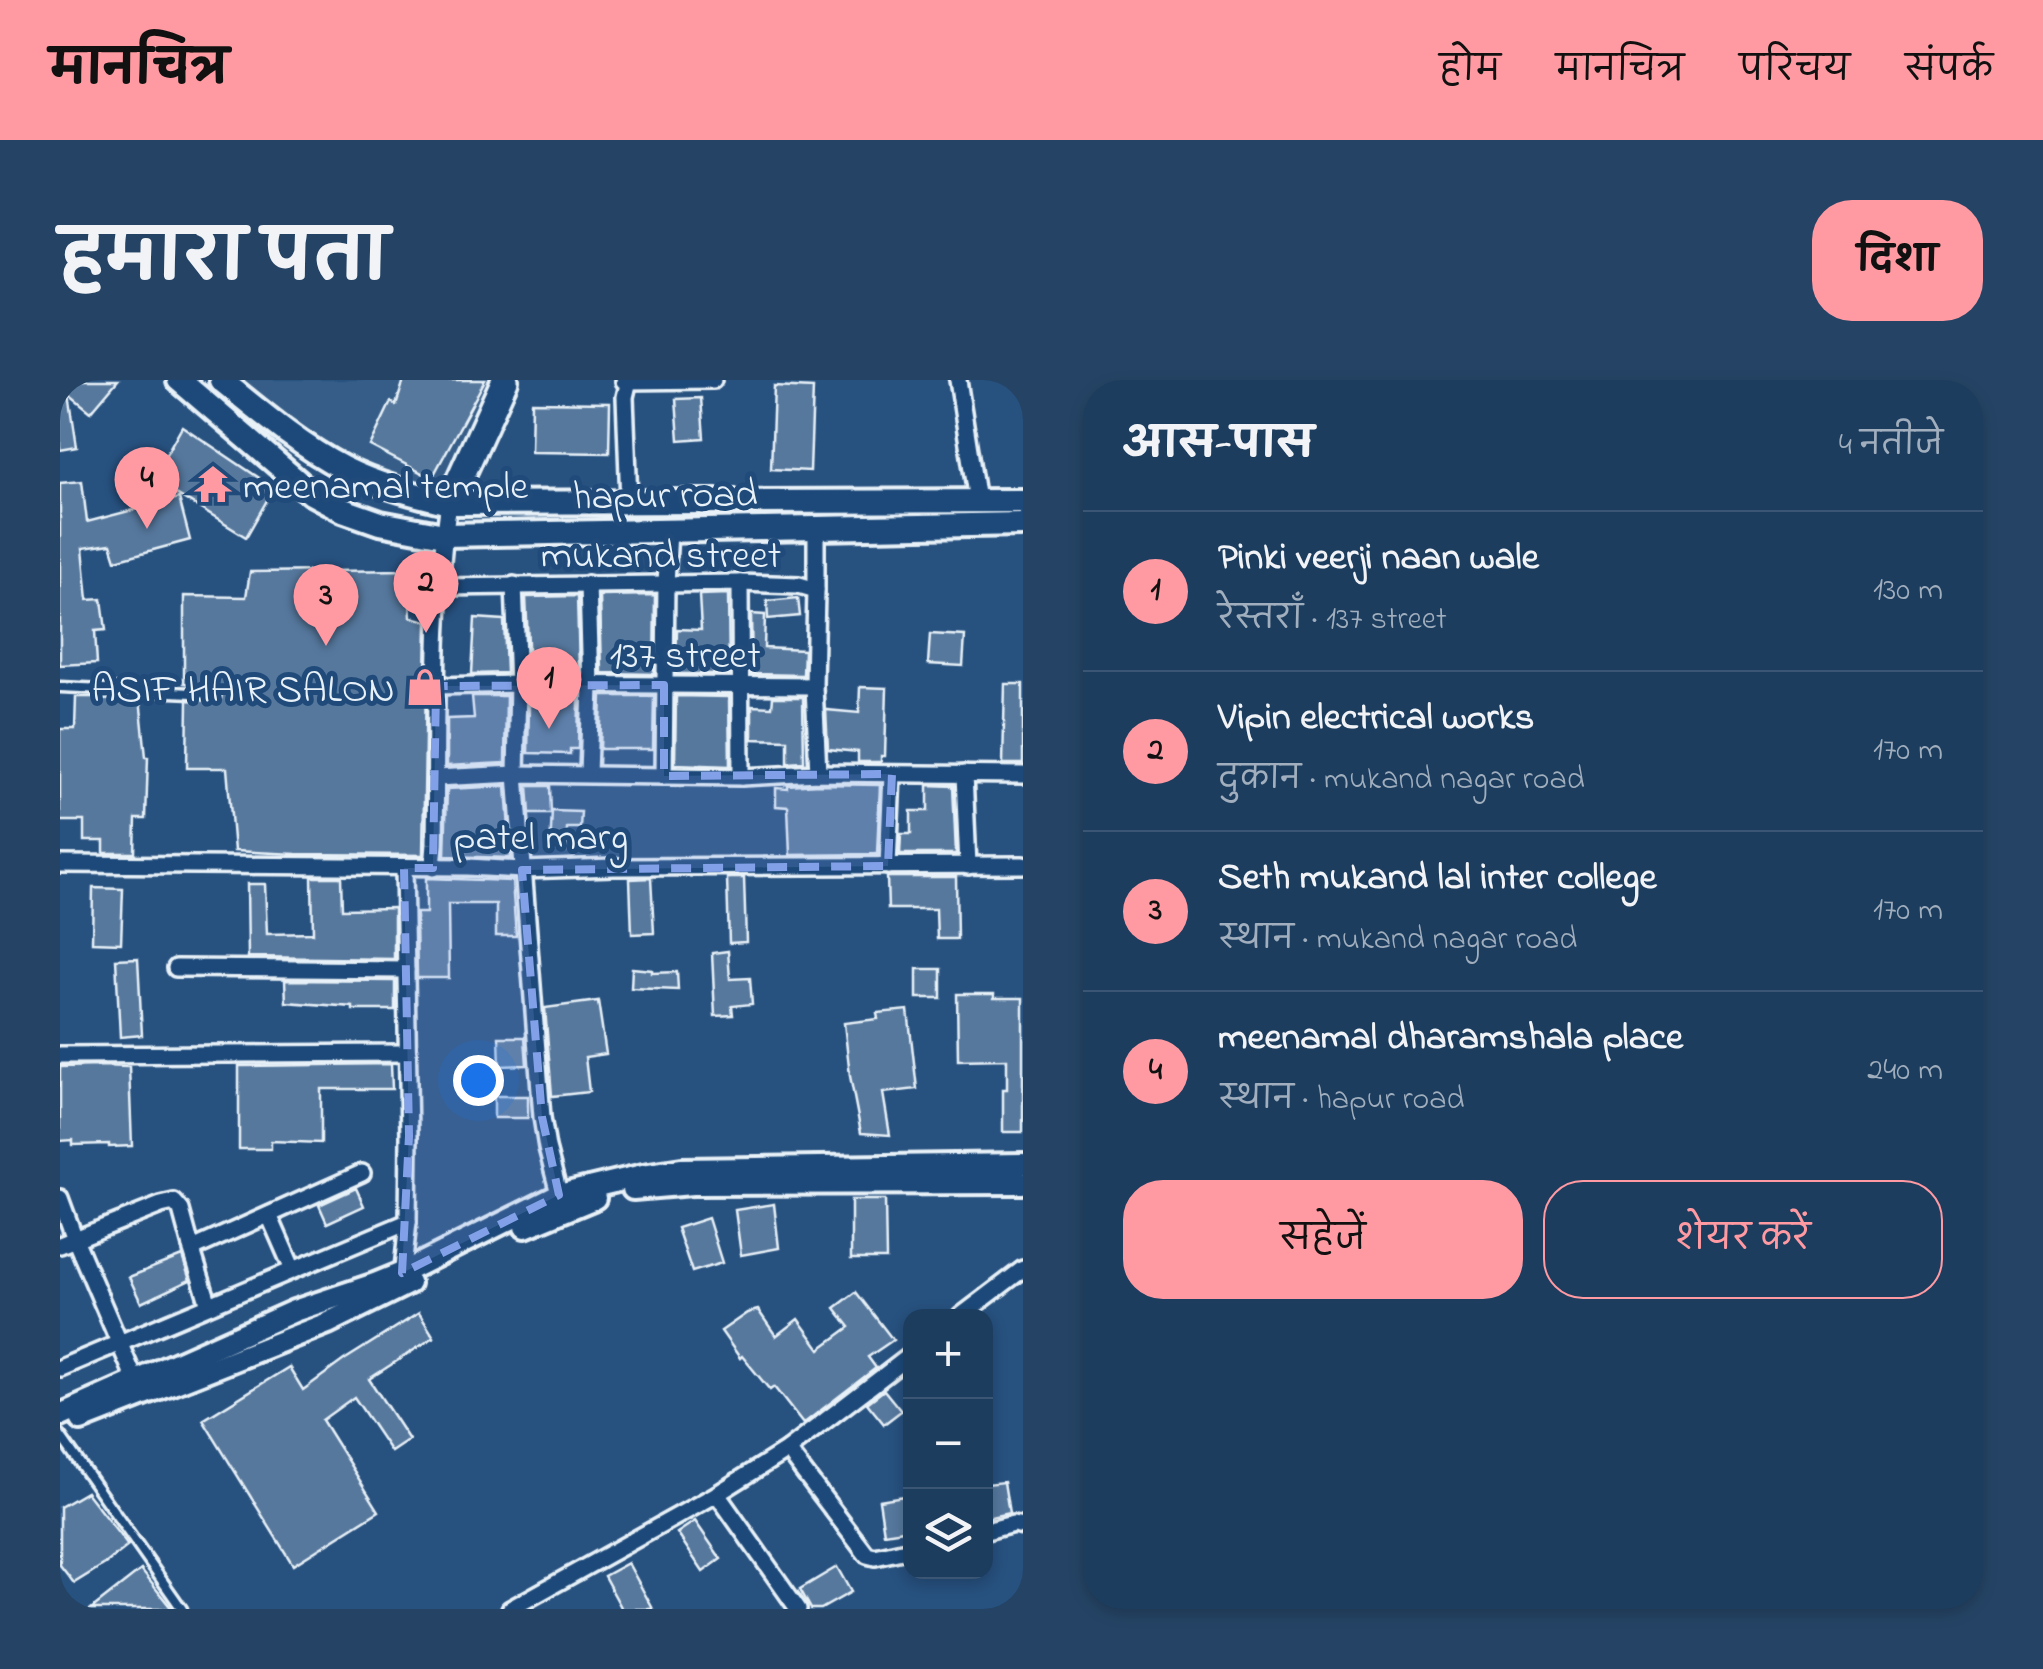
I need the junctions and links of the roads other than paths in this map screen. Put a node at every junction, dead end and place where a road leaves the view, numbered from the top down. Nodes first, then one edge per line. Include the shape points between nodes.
1 (178, 380) edge
2 (221, 380) edge
3 (505, 380) edge
4 (713, 380) edge
5 (958, 380) edge
6 (626, 381) edge
7 (1023, 500) edge
8 (629, 501) junction
9 (977, 502) junction
10 (448, 503) junction
11 (1023, 524) edge
12 (816, 527) junction
13 (669, 531) junction
14 (444, 535) junction
15 (666, 583) junction
16 (740, 583) junction
17 (588, 584) junction
18 (514, 586) junction
19 (442, 587) junction
20 (816, 590) junction
21 (518, 684) junction
22 (664, 685) junction
23 (740, 685) junction
24 (436, 686) junction
25 (590, 686) junction
26 (814, 686) junction
27 (60, 687) edge
28 (215, 694) dead end
29 (818, 773) junction
30 (516, 774) junction
31 (588, 774) junction
32 (892, 774) junction
33 (964, 774) junction
34 (1023, 775) edge
35 (664, 776) junction
36 (741, 777) junction
37 (436, 778) junction
38 (60, 864) edge
39 (1023, 865) edge
40 (888, 866) junction
41 (968, 866) junction
42 (404, 868) junction
43 (433, 868) junction
44 (522, 870) junction
45 (176, 968) dead end
46 (406, 970) junction
47 (408, 1053) junction
48 (60, 1055) edge
49 (1023, 1164) edge
50 (362, 1173) dead end
51 (1023, 1183) edge
52 (60, 1198) edge
53 (561, 1202) junction
54 (269, 1215) junction
55 (408, 1222) junction
56 (67, 1242) edge
57 (191, 1247) junction
58 (1023, 1269) edge
59 (292, 1270) junction
60 (402, 1280) junction
61 (209, 1305) junction
62 (970, 1309) edge
63 (121, 1342) junction
64 (903, 1361) edge
65 (60, 1368) edge
66 (136, 1382) junction
67 (60, 1415) edge
68 (60, 1432) edge
69 (788, 1450) junction
70 (717, 1494) junction
71 (1023, 1526) edge
72 (993, 1529) edge
73 (903, 1551) edge
74 (182, 1609) edge
75 (510, 1609) edge
76 (798, 1609) edge

1 - 14 main road, hapur road via 312,494 380,522
2 - 10 main road, hapur road via 342,467
3 - 10 main road
4 - 6 street
5 - 9 street
6 - 8 street
7 - 9 main road, hapur road
8 - 9 main road, hapur road
8 - 10 main road, hapur road
10 - 14 street
11 - 12 main road, hapur road
12 - 13 main road, hapur road
12 - 20 street
13 - 14 main road, hapur road
13 - 15 street
14 - 19 street
15 - 16 street, mukand street
15 - 17 street, mukand street
15 - 22 street
16 - 20 street, mukand street
16 - 23 street
17 - 18 street, mukand street
17 - 25 street
18 - 19 street, mukand street
18 - 21 street
19 - 24 street
20 - 26 street, mukand street
21 - 24 street, 137 street
21 - 25 street, 137 street
21 - 30 street
22 - 23 street, 137 street
22 - 25 street, 137 street
22 - 35 street
23 - 26 street, 137 street
23 - 36 street
24 - 37 street
25 - 31 street
26 - 29 street, mukand street
27 - 28 lane
29 - 32 street
29 - 36 street
30 - 31 street
30 - 37 street
30 - 44 street
31 - 35 street
32 - 33 street
32 - 40 street
33 - 34 street
33 - 41 street
35 - 36 street
37 - 43 street
38 - 42 street, patel marg
39 - 41 street, patel marg
40 - 41 street, patel marg
40 - 44 street, patel marg
42 - 43 street, patel marg
42 - 46 street
43 - 44 street, patel marg
44 - 53 street via 542,1117
45 - 46 street
46 - 47 street
47 - 48 street
47 - 55 street
49 - 53 street via 682,1170
50 - 54 street
51 - 53 street via 692,1184
52 - 56 street
53 - 60 street
54 - 57 street
54 - 59 street
55 - 59 street
55 - 60 street
56 - 57 street via 174,1202
56 - 63 street
57 - 61 street
58 - 62 street
59 - 61 street
60 - 66 street via 294,1310
60 - 68 street via 328,1322
61 - 63 street
63 - 65 street
63 - 66 street
64 - 69 street
66 - 67 street
68 - 74 lane
69 - 70 street
69 - 73 street via 868,1555
70 - 75 street
70 - 76 street
71 - 72 street

